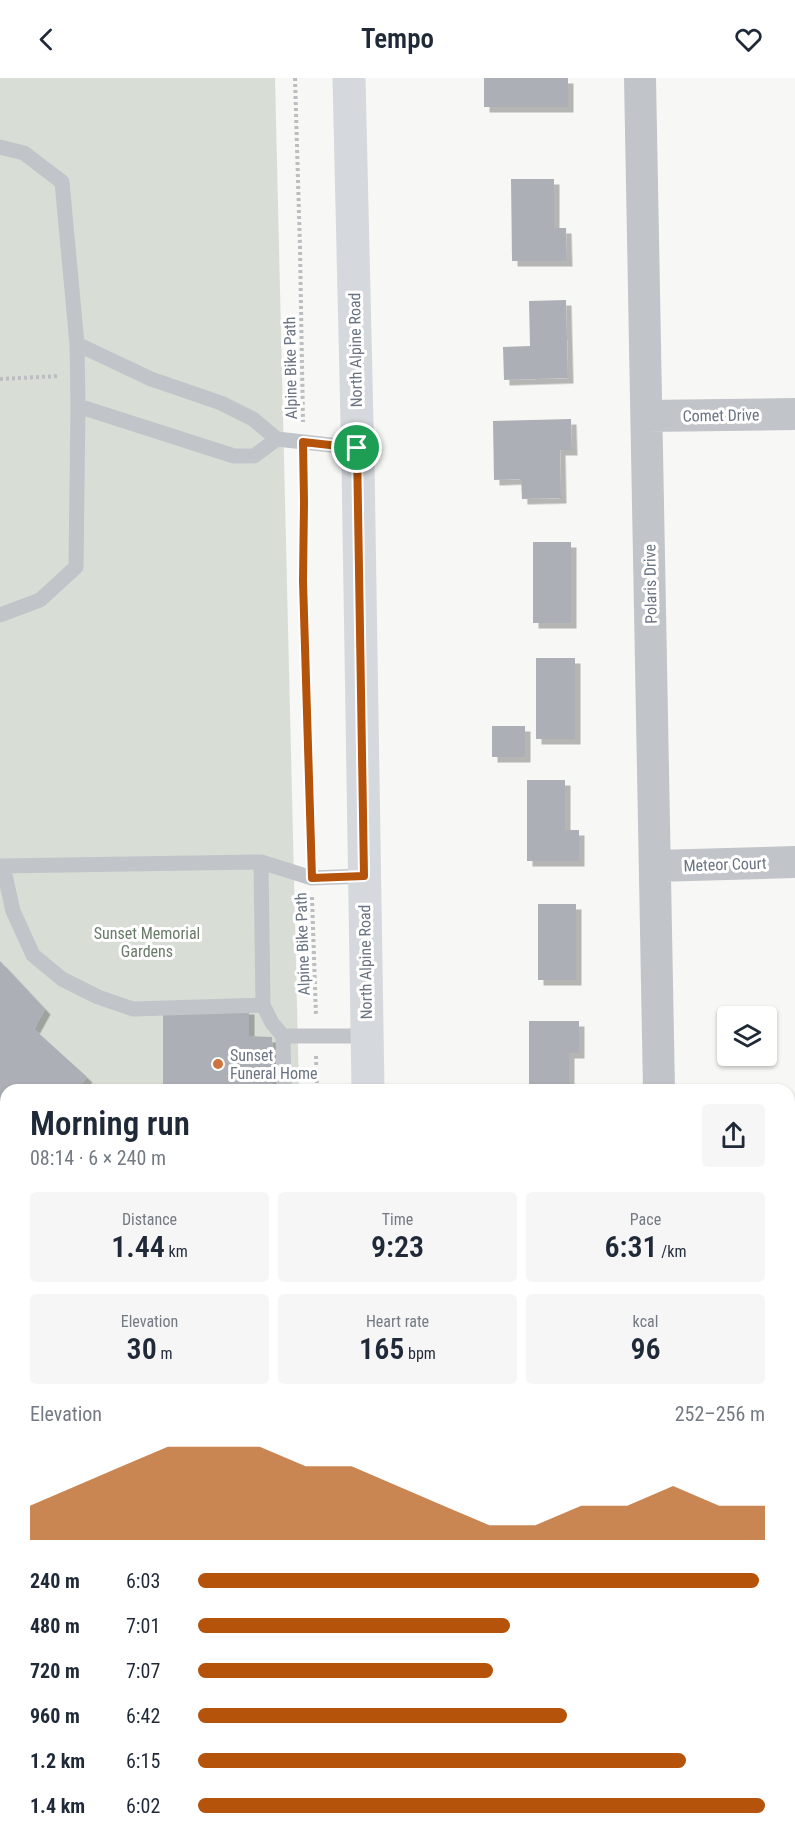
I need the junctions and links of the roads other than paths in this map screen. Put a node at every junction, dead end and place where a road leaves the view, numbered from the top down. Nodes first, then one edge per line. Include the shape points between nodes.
1 (348, 78) edge
2 (640, 78) edge
3 (0, 147) edge
4 (77, 344) junction
5 (78, 406) junction
6 (795, 414) edge
7 (646, 416) junction
8 (277, 440) junction
9 (357, 448) junction
10 (0, 615) edge
11 (261, 862) junction
12 (795, 862) edge
13 (2, 866) edge
14 (655, 866) junction
15 (364, 876) junction
16 (263, 1005) junction
17 (283, 1036) junction
18 (367, 1036) junction
19 (284, 1084) edge
20 (368, 1084) edge
21 (659, 1084) edge

1 - 9 main road, North Alpine Road
2 - 7 street, Polaris Drive
3 - 4 lane via 24,153 62,182
4 - 5 lane
4 - 8 lane via 151,379 221,403 253,419
5 - 8 lane via 234,456 254,456
5 - 10 lane via 76,567 40,600
6 - 7 street, Comet Drive
7 - 14 street, Polaris Drive
8 - 9 lane
9 - 15 main road, North Alpine Road
11 - 13 lane
11 - 15 lane via 312,878
11 - 16 lane
12 - 14 street, Meteor Court
13 - 16 lane via 14,911 33,956 62,979 133,1009
14 - 21 street, Polaris Drive
15 - 18 main road, North Alpine Road
16 - 17 lane
17 - 18 lane
17 - 19 lane
18 - 20 main road, North Alpine Road

